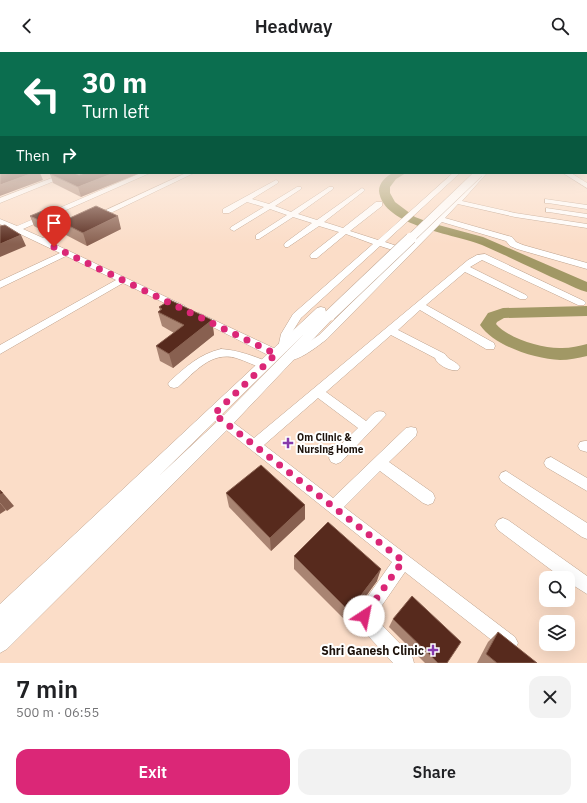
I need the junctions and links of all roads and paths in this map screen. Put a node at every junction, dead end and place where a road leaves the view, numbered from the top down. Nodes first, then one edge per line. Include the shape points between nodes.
1 (35, 187) edge
2 (115, 187) edge
3 (162, 187) edge
4 (268, 187) edge
5 (442, 187) edge
6 (457, 187) edge
7 (464, 187) edge
8 (472, 187) edge
9 (299, 188) dead end
10 (331, 188) dead end
11 (362, 190) dead end
12 (246, 199) junction
13 (0, 200) edge
14 (548, 201) dead end
15 (458, 202) junction
16 (379, 204) dead end
17 (269, 207) junction
18 (587, 207) edge
19 (549, 210) dead end
20 (226, 211) dead end
21 (293, 215) junction
22 (587, 216) edge
23 (439, 219) junction
24 (0, 221) edge
25 (318, 223) junction
26 (587, 226) edge
27 (16, 229) junction
28 (234, 229) dead end
29 (344, 231) junction
30 (0, 236) edge
31 (260, 237) dead end
32 (42, 242) junction
33 (380, 243) junction
34 (288, 245) dead end
35 (407, 252) junction
36 (66, 253) junction
37 (314, 256) dead end
38 (587, 266) edge
39 (464, 268) junction
40 (122, 280) junction
41 (0, 286) edge
42 (523, 297) dead end
43 (581, 303) dead end
44 (420, 306) junction
45 (326, 313) junction
46 (390, 330) junction
47 (251, 341) junction
48 (490, 346) dead end
49 (0, 350) edge
50 (236, 354) junction
51 (278, 356) junction
52 (454, 367) dead end
53 (174, 384) dead end
54 (318, 392) junction
55 (380, 415) dead end
56 (220, 418) junction
57 (367, 428) junction
58 (411, 432) dead end
59 (254, 446) junction
60 (336, 458) dead end
61 (379, 462) junction
62 (551, 463) dead end
63 (506, 477) dead end
64 (587, 485) edge
65 (428, 498) dead end
66 (334, 507) junction
67 (503, 525) dead end
68 (587, 532) edge
69 (403, 561) junction
70 (587, 586) edge
71 (0, 618) edge
72 (0, 642) edge
73 (522, 653) edge
74 (405, 663) edge

1 - 13 street
2 - 27 street
3 - 32 street
4 - 12 street
5 - 33 street
6 - 45 main road
7 - 45 main road, bridge
8 - 15 street
9 - 17 street
10 - 21 street
11 - 25 street
12 - 17 street
12 - 20 street
14 - 18 street
15 - 23 street
15 - 26 street via 515,215
16 - 29 street
17 - 21 street
17 - 28 street
19 - 22 street
21 - 25 street
21 - 31 street
23 - 35 street
23 - 38 street via 509,240 520,247
24 - 27 street
25 - 29 street
25 - 34 street
27 - 30 street
27 - 32 street
29 - 33 street
29 - 37 street
32 - 36 street
33 - 35 street
33 - 51 street via 297,316 286,334
35 - 51 street via 323,337 313,345
36 - 40 street
36 - 41 street
39 - 42 street
39 - 43 street via 480,257 485,257
39 - 44 street
40 - 47 street
40 - 49 street
44 - 46 street
44 - 48 street
45 - 51 main road
46 - 52 street
46 - 54 street
47 - 50 street
47 - 51 street
50 - 51 street
50 - 53 street via 222,352 211,355
51 - 56 main road
51 - 56 main road
54 - 57 street
54 - 59 street
55 - 57 street
56 - 59 street
56 - 71 main road
56 - 72 main road
57 - 60 street
58 - 61 street
59 - 66 street
61 - 65 street
61 - 66 street
62 - 64 street
63 - 68 street
66 - 69 street
67 - 70 street
69 - 73 street
69 - 74 street via 364,616

